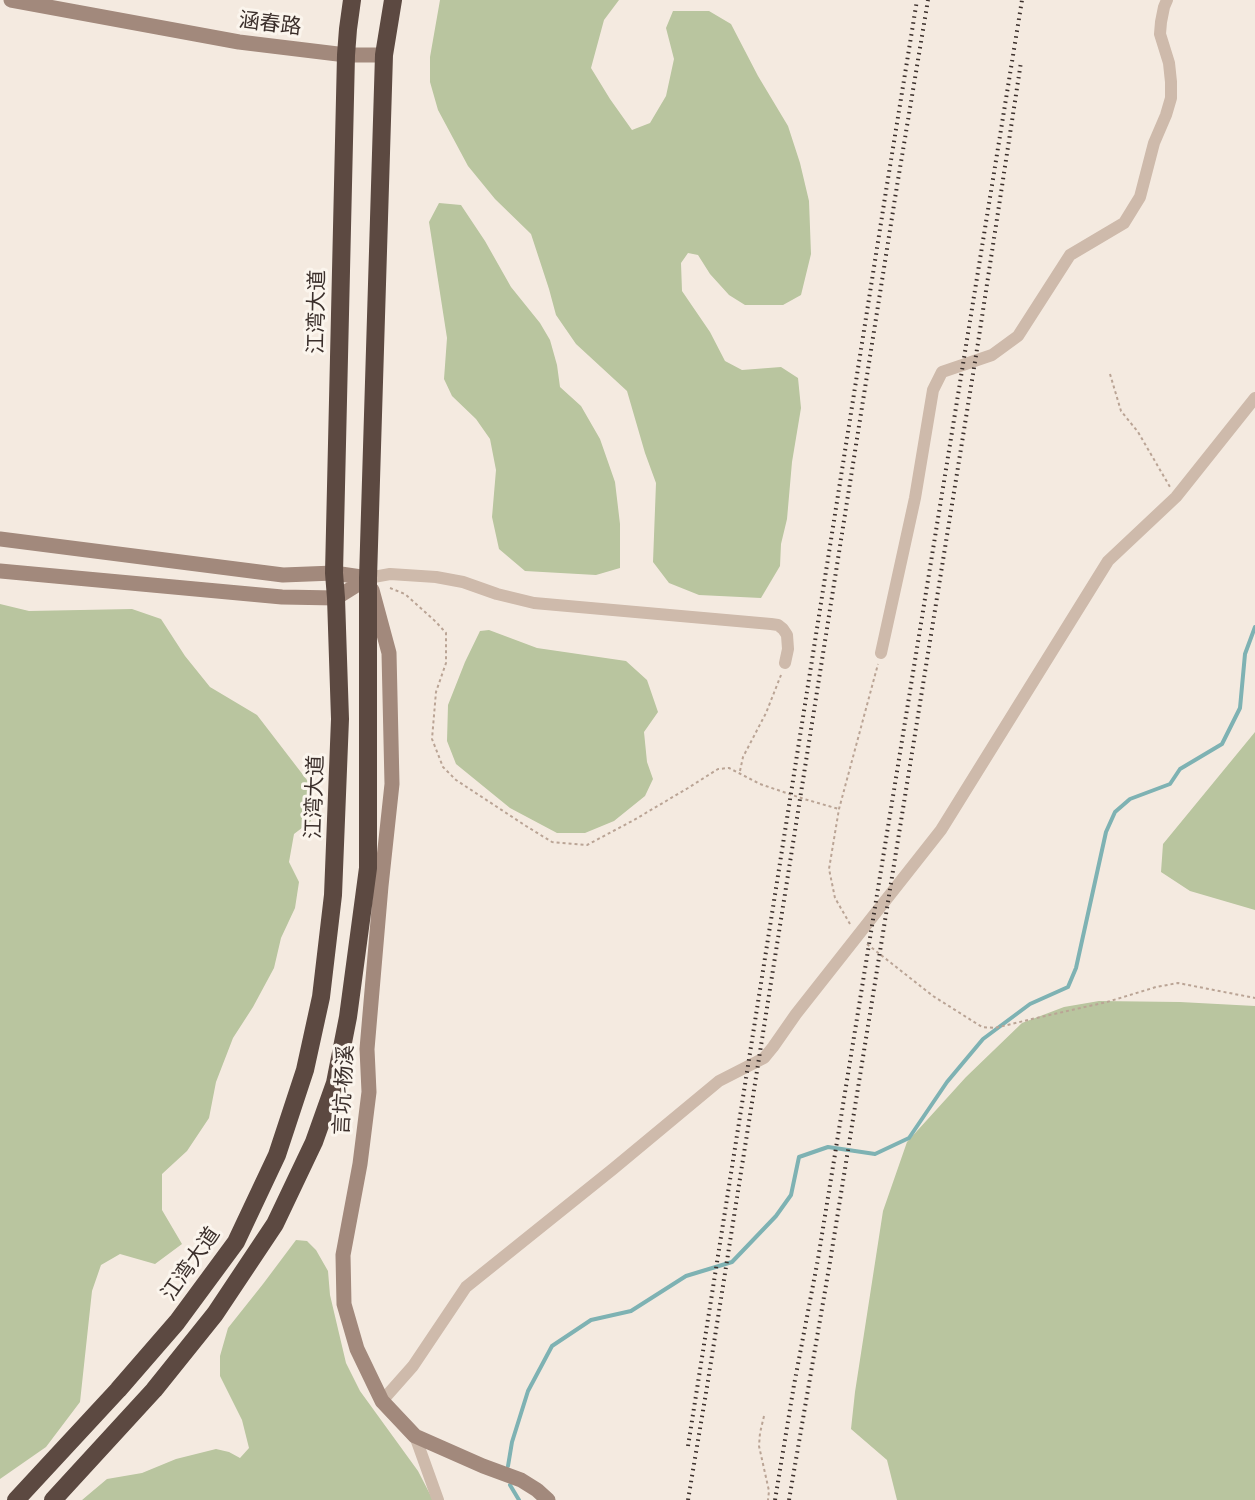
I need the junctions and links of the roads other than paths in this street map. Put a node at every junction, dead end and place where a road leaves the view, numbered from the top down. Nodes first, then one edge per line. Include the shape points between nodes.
1 (11, 0) edge
2 (352, 0) edge
3 (393, 0) edge
4 (1167, 0) edge
5 (346, 55) junction
6 (384, 56) junction
7 (1255, 398) edge
8 (0, 539) edge
9 (0, 571) edge
10 (334, 573) junction
11 (368, 578) junction
12 (336, 598) junction
13 (881, 652) road end
14 (785, 663) road end
15 (382, 1401) junction
16 (415, 1436) junction
17 (16, 1500) edge
18 (52, 1500) edge
19 (438, 1500) edge
20 (548, 1500) edge

1 - 5 main road, 涵春路 via 239,42
2 - 5 highway, 江湾大道
3 - 6 highway
4 - 13 street via 1160,34 1169,63 1171,98 1140,197 1124,223 1070,255 1018,336 992,355 942,372 933,390 915,498
5 - 6 main road, 涵春路
5 - 10 highway, 江湾大道
6 - 11 highway
7 - 15 street via 1176,497 1108,561 941,830 764,1058 719,1081 466,1287 413,1366
8 - 10 main road via 283,575
9 - 12 main road via 282,597
10 - 11 main road
10 - 12 highway, 江湾大道
11 - 12 main road
11 - 14 street via 390,574 436,576 534,603 778,625 789,642
11 - 15 main road, 言坑-杨溪 via 389,653 392,784 367,1049 369,1092 343,1255 344,1304 357,1348
11 - 18 highway via 368,868 335,1083 314,1142 275,1224 215,1314 154,1390
12 - 17 highway, 江湾大道 via 340,719 333,895 321,997 305,1071 277,1155 236,1242 177,1322
15 - 16 main road, 言坑-杨溪
16 - 19 street
16 - 20 main road, 言坑-杨溪 via 521,1480

